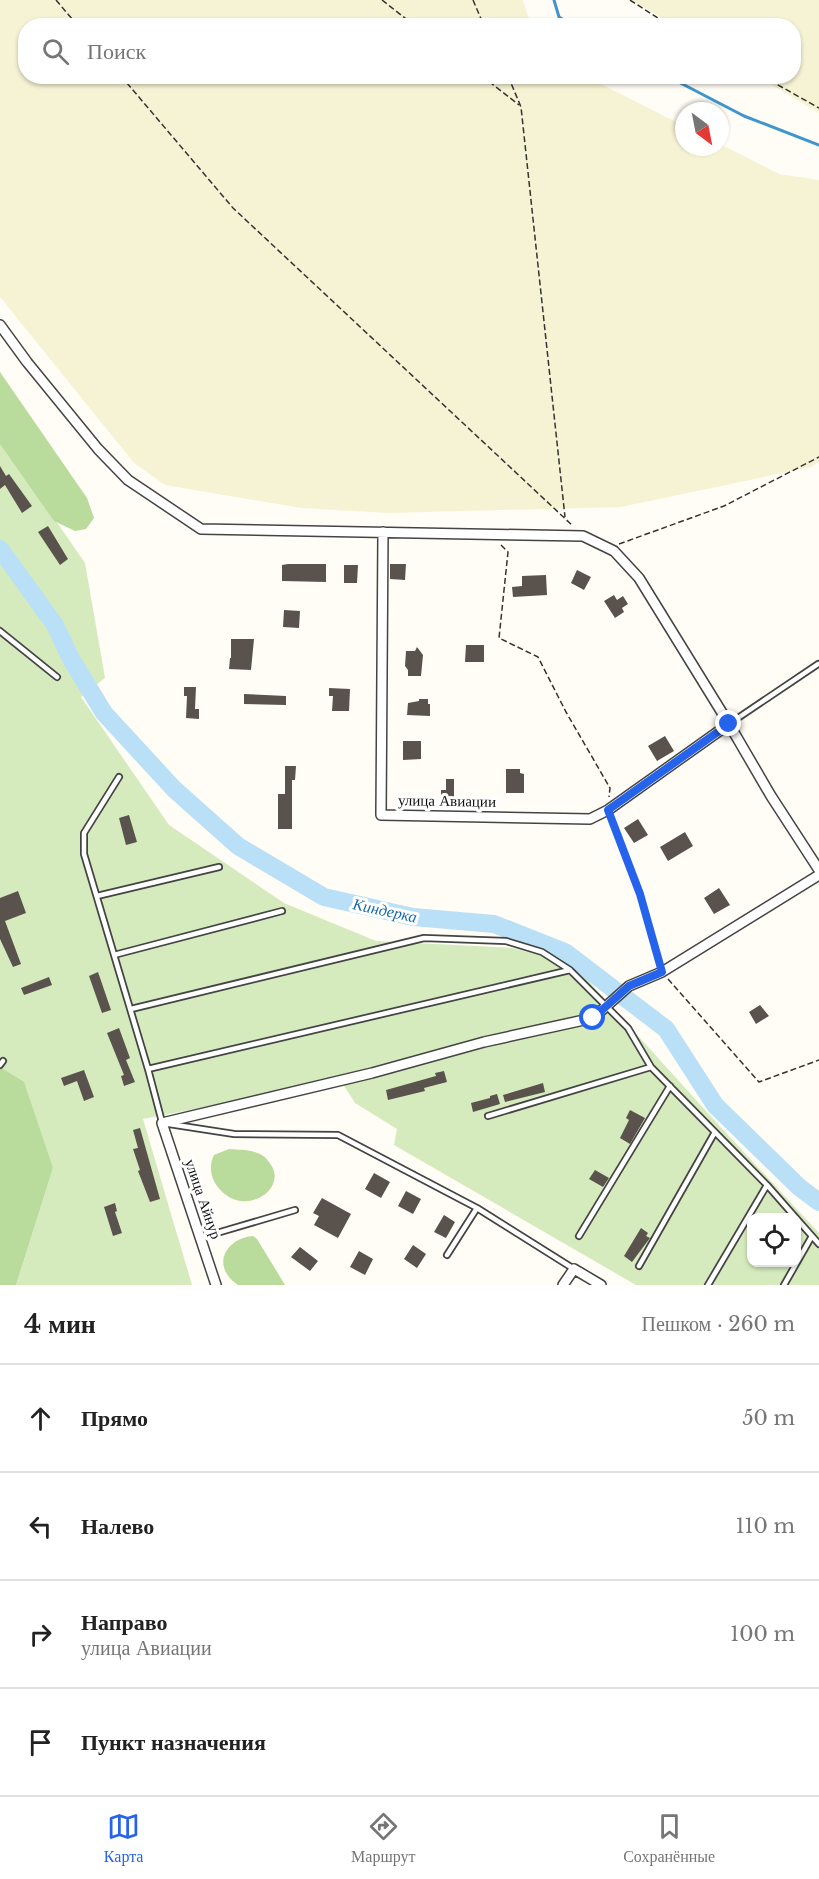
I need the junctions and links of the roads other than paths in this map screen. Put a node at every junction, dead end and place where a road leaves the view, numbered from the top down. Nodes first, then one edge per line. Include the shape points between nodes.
1 (0, 326) edge
2 (383, 532) junction
3 (0, 631) edge
4 (818, 664) edge
5 (57, 677) dead end
6 (729, 724) junction
7 (119, 777) dead end
8 (219, 867) dead end
9 (819, 870) edge
10 (819, 875) edge
11 (97, 896) junction
12 (282, 911) dead end
13 (114, 955) junction
14 (570, 970) junction
15 (611, 1003) junction
16 (131, 1009) junction
17 (651, 1066) junction
18 (148, 1069) junction
19 (669, 1086) junction
20 (488, 1116) dead end
21 (162, 1123) junction
22 (715, 1132) junction
23 (767, 1185) junction
24 (477, 1208) junction
25 (295, 1210) dead end
26 (792, 1213) edge
27 (801, 1224) edge
28 (579, 1236) dead end
29 (812, 1236) junction
30 (200, 1238) junction
31 (819, 1244) edge
32 (447, 1255) dead end
33 (639, 1266) dead end
34 (574, 1269) junction
35 (216, 1285) edge
36 (563, 1285) edge
37 (601, 1285) edge
38 (708, 1285) edge
39 (784, 1285) edge

1 - 2 street via 98,449 128,480 201,529
2 - 6 street via 583,536 614,551 639,578
2 - 6 street, улица Авиации via 381,815 590,819
3 - 5 lane
4 - 6 lane
6 - 9 street
7 - 11 lane via 84,833 84,854
8 - 11 lane
10 - 15 street via 662,972 629,986
11 - 13 lane
12 - 13 lane
13 - 16 lane
14 - 15 lane
14 - 16 lane via 542,952 506,941 424,938
14 - 18 lane
15 - 17 lane
15 - 21 street via 593,1018
16 - 18 lane
17 - 19 lane
17 - 20 lane
18 - 21 lane
19 - 22 lane
19 - 28 lane
21 - 24 lane via 234,1134 338,1135
21 - 30 street, улица Айнур
22 - 23 lane
22 - 33 lane
23 - 26 lane
23 - 38 lane
24 - 32 lane
24 - 34 lane
25 - 30 lane
27 - 29 lane
29 - 31 lane
29 - 39 lane
30 - 35 street, улица Айнур
34 - 36 street
34 - 37 street

